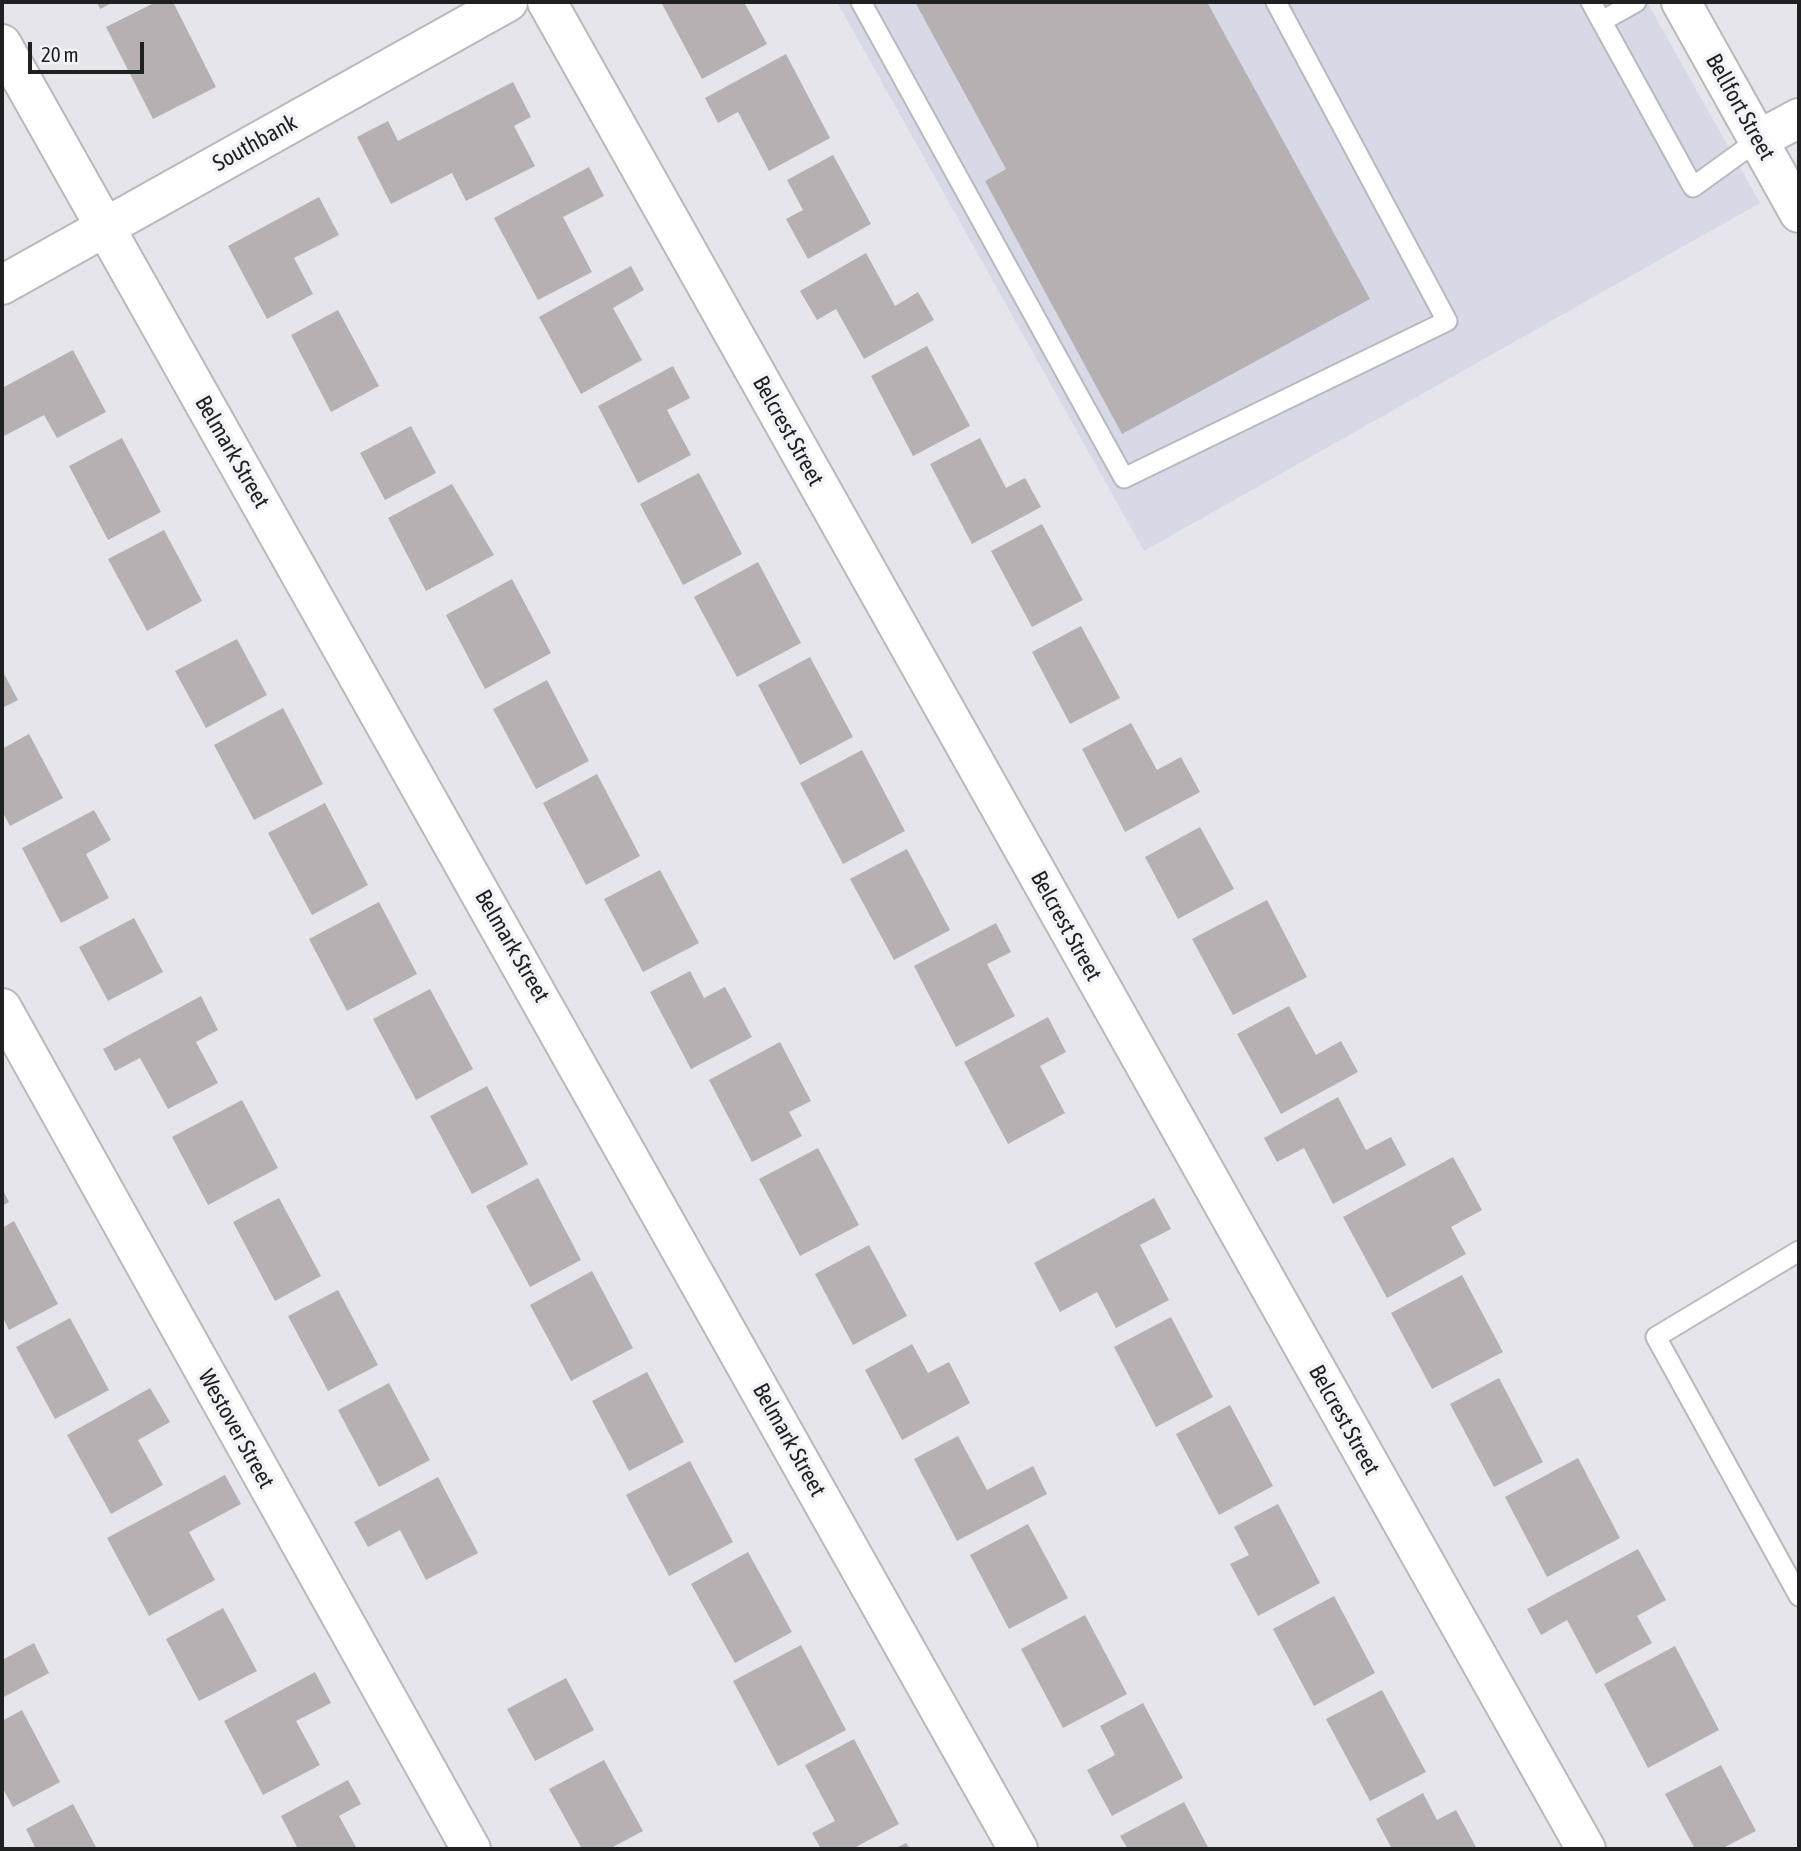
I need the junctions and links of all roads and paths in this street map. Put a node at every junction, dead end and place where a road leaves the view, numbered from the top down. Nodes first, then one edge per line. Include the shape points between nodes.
1 (509, 2) edge
2 (547, 2) edge
3 (861, 2) edge
4 (1276, 2) edge
5 (1591, 2) edge
6 (1636, 2) edge
7 (1681, 2) edge
8 (1602, 21) junction
9 (2, 44) edge
10 (1799, 118) edge
11 (1758, 140) junction
12 (1799, 212) edge
13 (104, 228) junction
14 (2, 285) edge
15 (2, 1008) edge
16 (1799, 1251) edge
17 (1799, 1596) edge
18 (471, 1849) edge
19 (1018, 1849) edge
20 (1586, 1849) edge

1 - 13 street, Southbank
2 - 20 street, Belcrest Street
3 - 4 lane via 1124,478 1447,321
5 - 8 lane
6 - 8 lane
7 - 11 street, Bellfort Street
8 - 11 lane via 1693,187
9 - 13 street, Belmark Street
10 - 11 street
11 - 12 street, Bellfort Street
13 - 14 street, Southbank
13 - 19 street, Belmark Street
15 - 18 street, Westover Street
16 - 17 lane via 1657,1336

